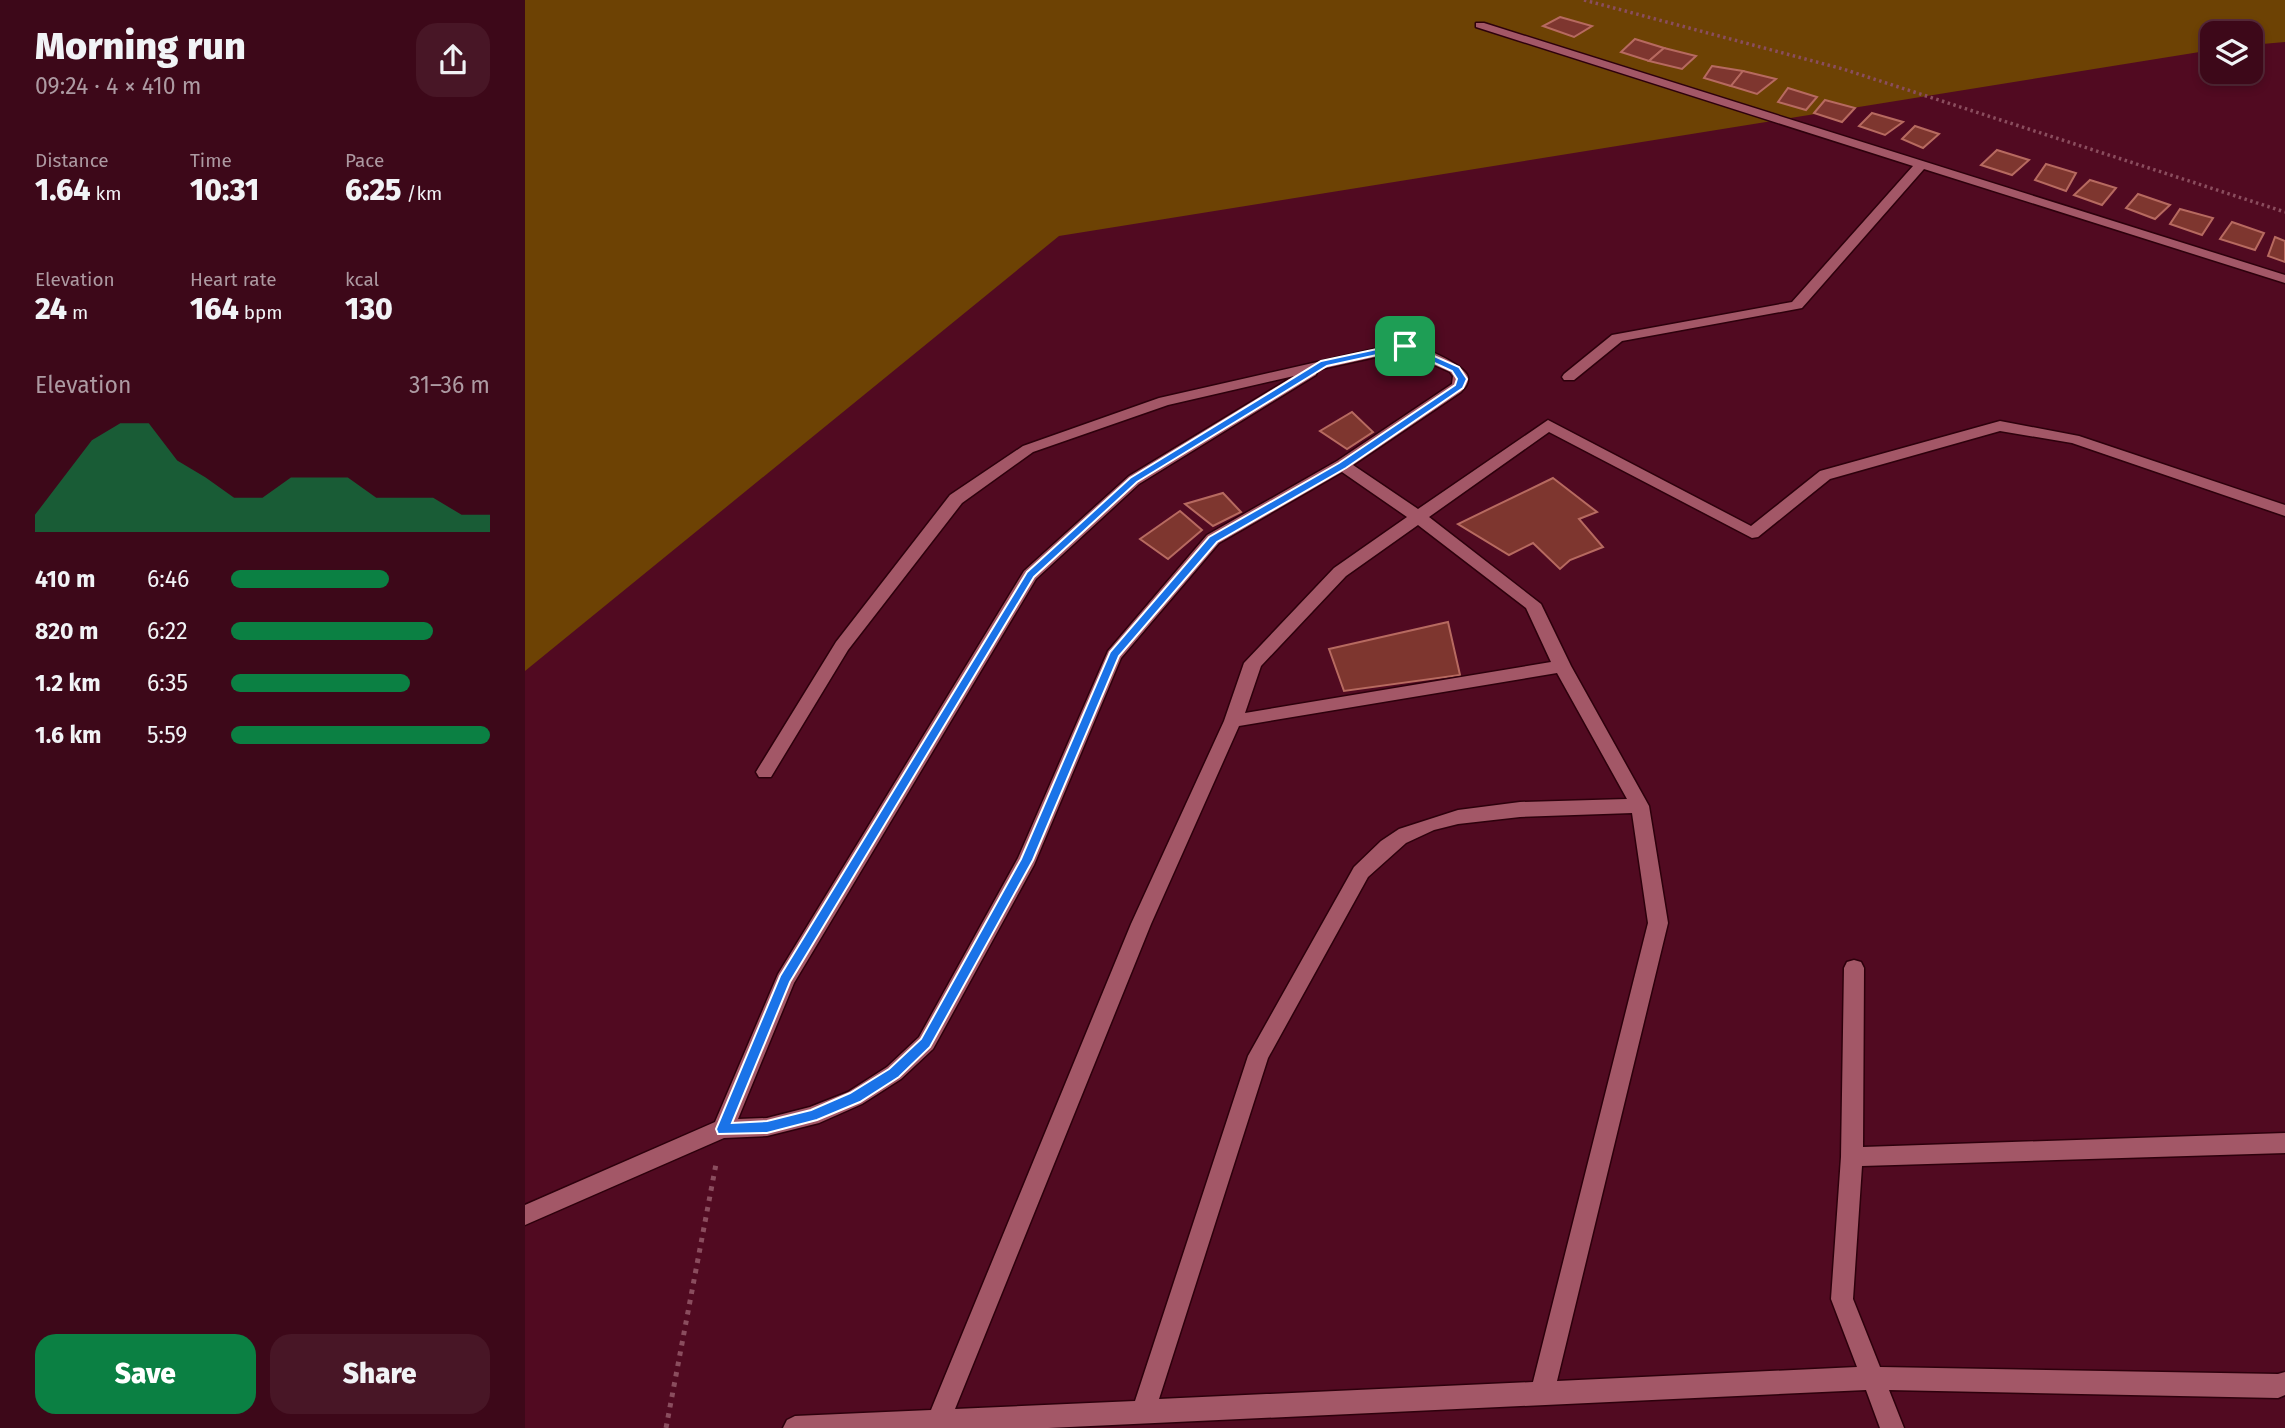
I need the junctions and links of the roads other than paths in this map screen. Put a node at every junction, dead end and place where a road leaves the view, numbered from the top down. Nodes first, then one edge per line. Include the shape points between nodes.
1 (1480, 25) dead end
2 (1922, 164) junction
3 (2285, 279) edge
4 (1324, 363) junction
5 (1569, 377) dead end
6 (1342, 465) junction
7 (2285, 511) edge
8 (1418, 517) junction
9 (1562, 666) junction
10 (1233, 721) junction
11 (765, 772) dead end
12 (1640, 806) junction
13 (1854, 968) dead end
14 (723, 1129) junction
15 (2285, 1143) edge
16 (1852, 1157) junction
17 (525, 1215) edge
18 (1873, 1378) junction
19 (2283, 1390) edge
20 (1542, 1393) junction
21 (1143, 1412) junction
22 (938, 1421) junction
23 (796, 1428) edge
24 (1892, 1428) edge

1 - 2 street
2 - 3 street
2 - 5 street via 1797,305 1617,338
4 - 6 street via 1405,346 1455,369 1462,379 1456,389
4 - 11 street via 1164,401 1028,449 956,499 842,646
4 - 14 street via 1134,480 1030,575 785,980
6 - 8 street
6 - 14 street via 1213,539 1114,655 1027,860 926,1043 894,1073 834,1107 767,1127
7 - 8 street via 2074,439 2000,426 1825,475 1752,533 1548,425
8 - 9 street via 1533,604
8 - 10 street via 1340,572 1253,663
9 - 10 street
9 - 12 street
10 - 22 street via 1141,923
12 - 20 street via 1658,923
12 - 21 street via 1453,817 1405,834 1361,872 1258,1055
13 - 16 street
14 - 17 street
15 - 16 street
16 - 18 street via 1843,1298
18 - 19 street
18 - 20 street
18 - 24 street
20 - 21 street
21 - 22 street
22 - 23 street

